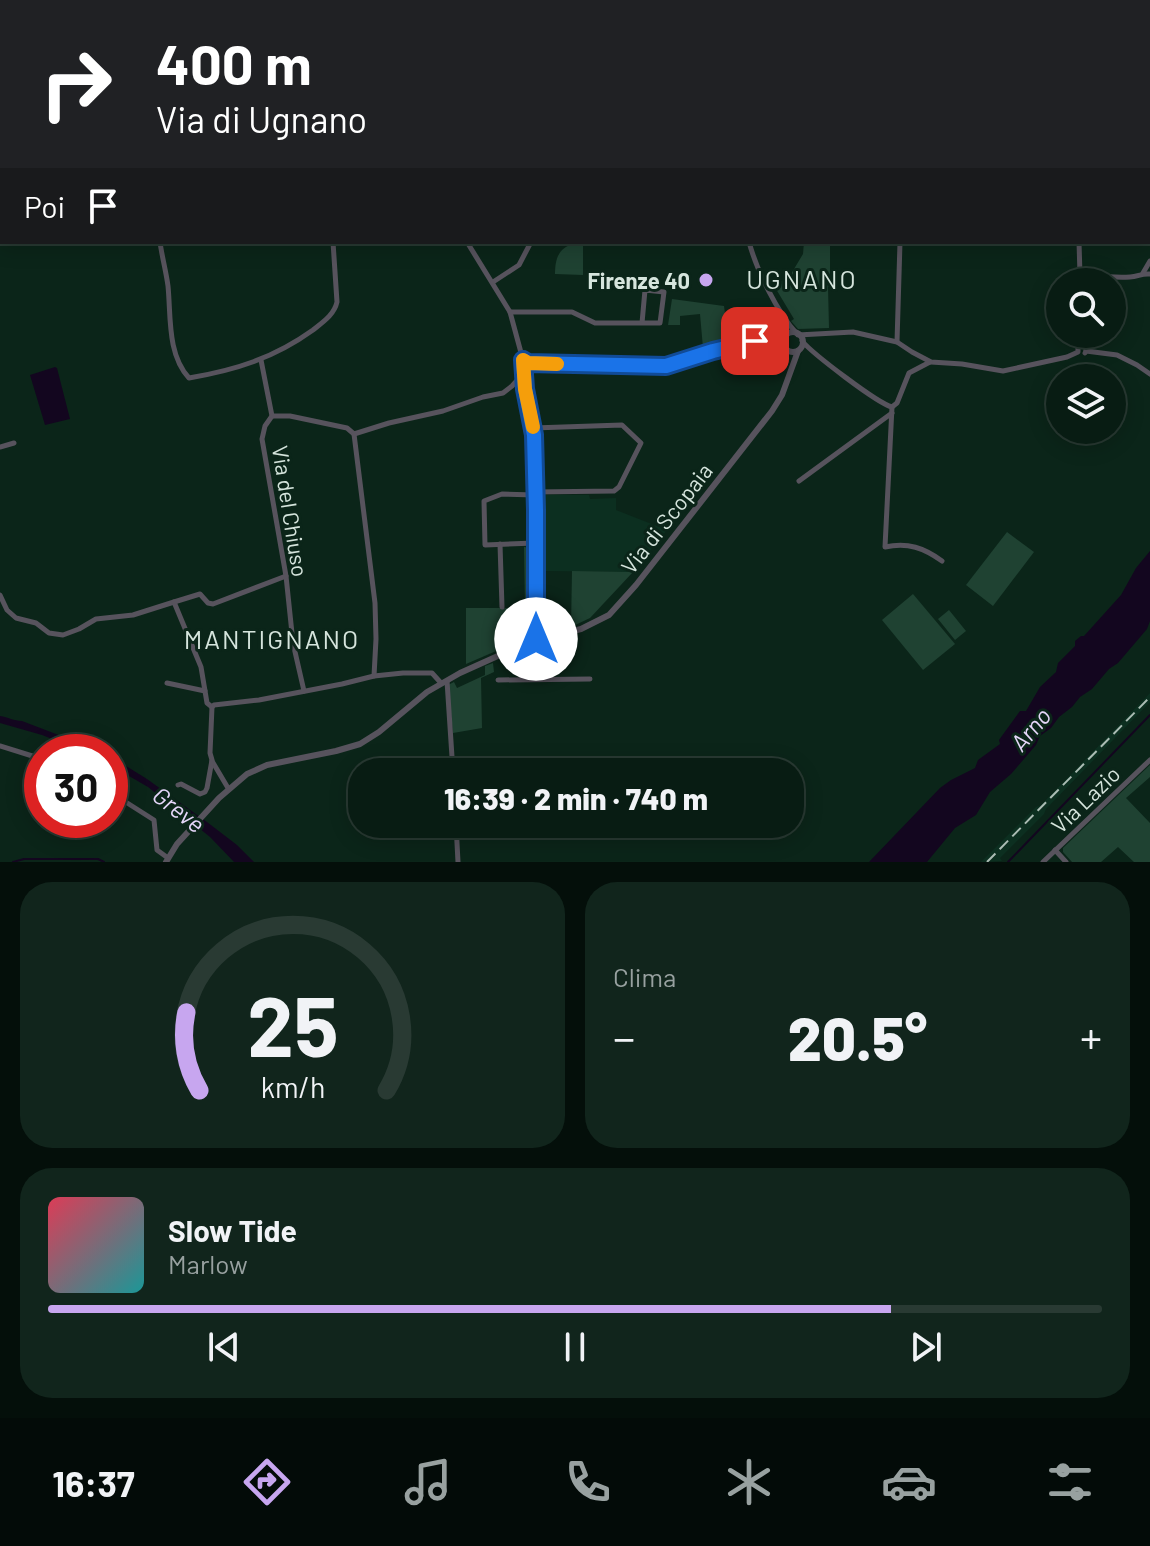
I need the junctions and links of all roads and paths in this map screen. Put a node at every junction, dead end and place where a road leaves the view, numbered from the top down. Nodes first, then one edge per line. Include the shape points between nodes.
1 (160, 244) edge
2 (333, 244) edge
3 (468, 244) edge
4 (530, 244) edge
5 (750, 244) edge
6 (900, 244) edge
7 (1079, 244) edge
8 (1150, 261) edge
9 (1080, 268) edge
10 (1146, 274) edge
11 (1126, 277) edge
12 (493, 282) junction
13 (510, 312) junction
14 (642, 323) junction
15 (790, 325) junction
16 (788, 334) junction
17 (799, 337) junction
18 (897, 342) junction
19 (784, 346) junction
20 (1078, 348) edge
21 (798, 350) junction
22 (810, 350) junction
23 (1086, 351) joint
24 (1078, 352) junction
25 (261, 360) junction
26 (523, 360) junction
27 (931, 362) junction
28 (1150, 374) edge
29 (523, 375) junction
30 (789, 375) junction
31 (892, 410) junction
32 (272, 416) junction
33 (533, 428) junction
34 (354, 434) junction
35 (14, 443) dead end
36 (0, 447) edge
37 (799, 481) dead end
38 (535, 494) junction
39 (536, 543) junction
40 (500, 544) junction
41 (942, 561) dead end
42 (286, 576) junction
43 (0, 595) edge
44 (174, 602) junction
45 (502, 607) dead end
46 (536, 639) junction
47 (374, 676) junction
48 (590, 679) dead end
49 (498, 680) dead end
50 (444, 681) junction
51 (167, 683) dead end
52 (205, 691) junction
53 (304, 691) junction
54 (212, 707) junction
55 (0, 746) edge
56 (24, 753) edge
57 (452, 758) edge
58 (212, 760) junction
59 (1150, 760) edge
60 (178, 785) dead end
61 (228, 788) junction
62 (128, 803) edge
63 (457, 838) edge
64 (1055, 850) junction
65 (167, 860) edge
66 (458, 862) edge
67 (1043, 862) edge
68 (1066, 862) edge

1 - 25 street via 171,333 187,377
2 - 25 street via 335,311 298,341
3 - 12 street
4 - 12 street via 517,268
5 - 15 street
6 - 18 street
7 - 9 street
8 - 10 street
10 - 11 street
12 - 13 street
13 - 14 street via 572,312 595,323
13 - 26 street
14 - 14 street via 660,323 664,292 645,290
15 - 16 street
15 - 17 street
16 - 17 street
16 - 19 street
17 - 18 street via 853,332
17 - 21 street
17 - 22 street
18 - 27 street
19 - 21 street
19 - 26 street via 774,339 755,341 666,366
19 - 30 street
20 - 24 street
21 - 22 street
21 - 30 street, Via di Scopaia
22 - 31 street
23 - 24 street
23 - 28 street via 1117,355
24 - 27 street via 1003,371
25 - 32 street, Via del Chiuso
26 - 29 street
27 - 31 street via 909,373
29 - 33 street
29 - 34 street via 503,393
30 - 46 street, Via di Scopaia via 765,421 616,609 587,627
31 - 37 street
31 - 41 street via 885,547 927,550
32 - 34 street via 347,428
32 - 42 street, Via del Chiuso via 262,439
33 - 38 street
33 - 38 street via 622,425 641,443 617,490
34 - 47 street via 375,603
35 - 36 street
38 - 39 street
38 - 40 street via 502,494 484,501 485,545
39 - 40 street
39 - 46 street
40 - 45 street
42 - 44 street via 213,604 200,594
42 - 53 street, Via del Chiuso
43 - 44 street via 16,618 63,635 96,619
44 - 52 street via 199,661
46 - 50 street, Via di Scopaia
47 - 50 street via 430,672
47 - 53 street
48 - 49 street
50 - 57 street
50 - 61 street, Via di Scopaia via 360,744 262,767
51 - 52 street
52 - 54 street
53 - 54 street
54 - 58 street
55 - 56 street
58 - 60 street via 203,793
58 - 61 street
59 - 64 street, Via Lazio
61 - 65 street, Via di Scopaia
62 - 65 street via 154,820 157,850
63 - 66 street
64 - 67 street, Via Lazio
64 - 68 street

